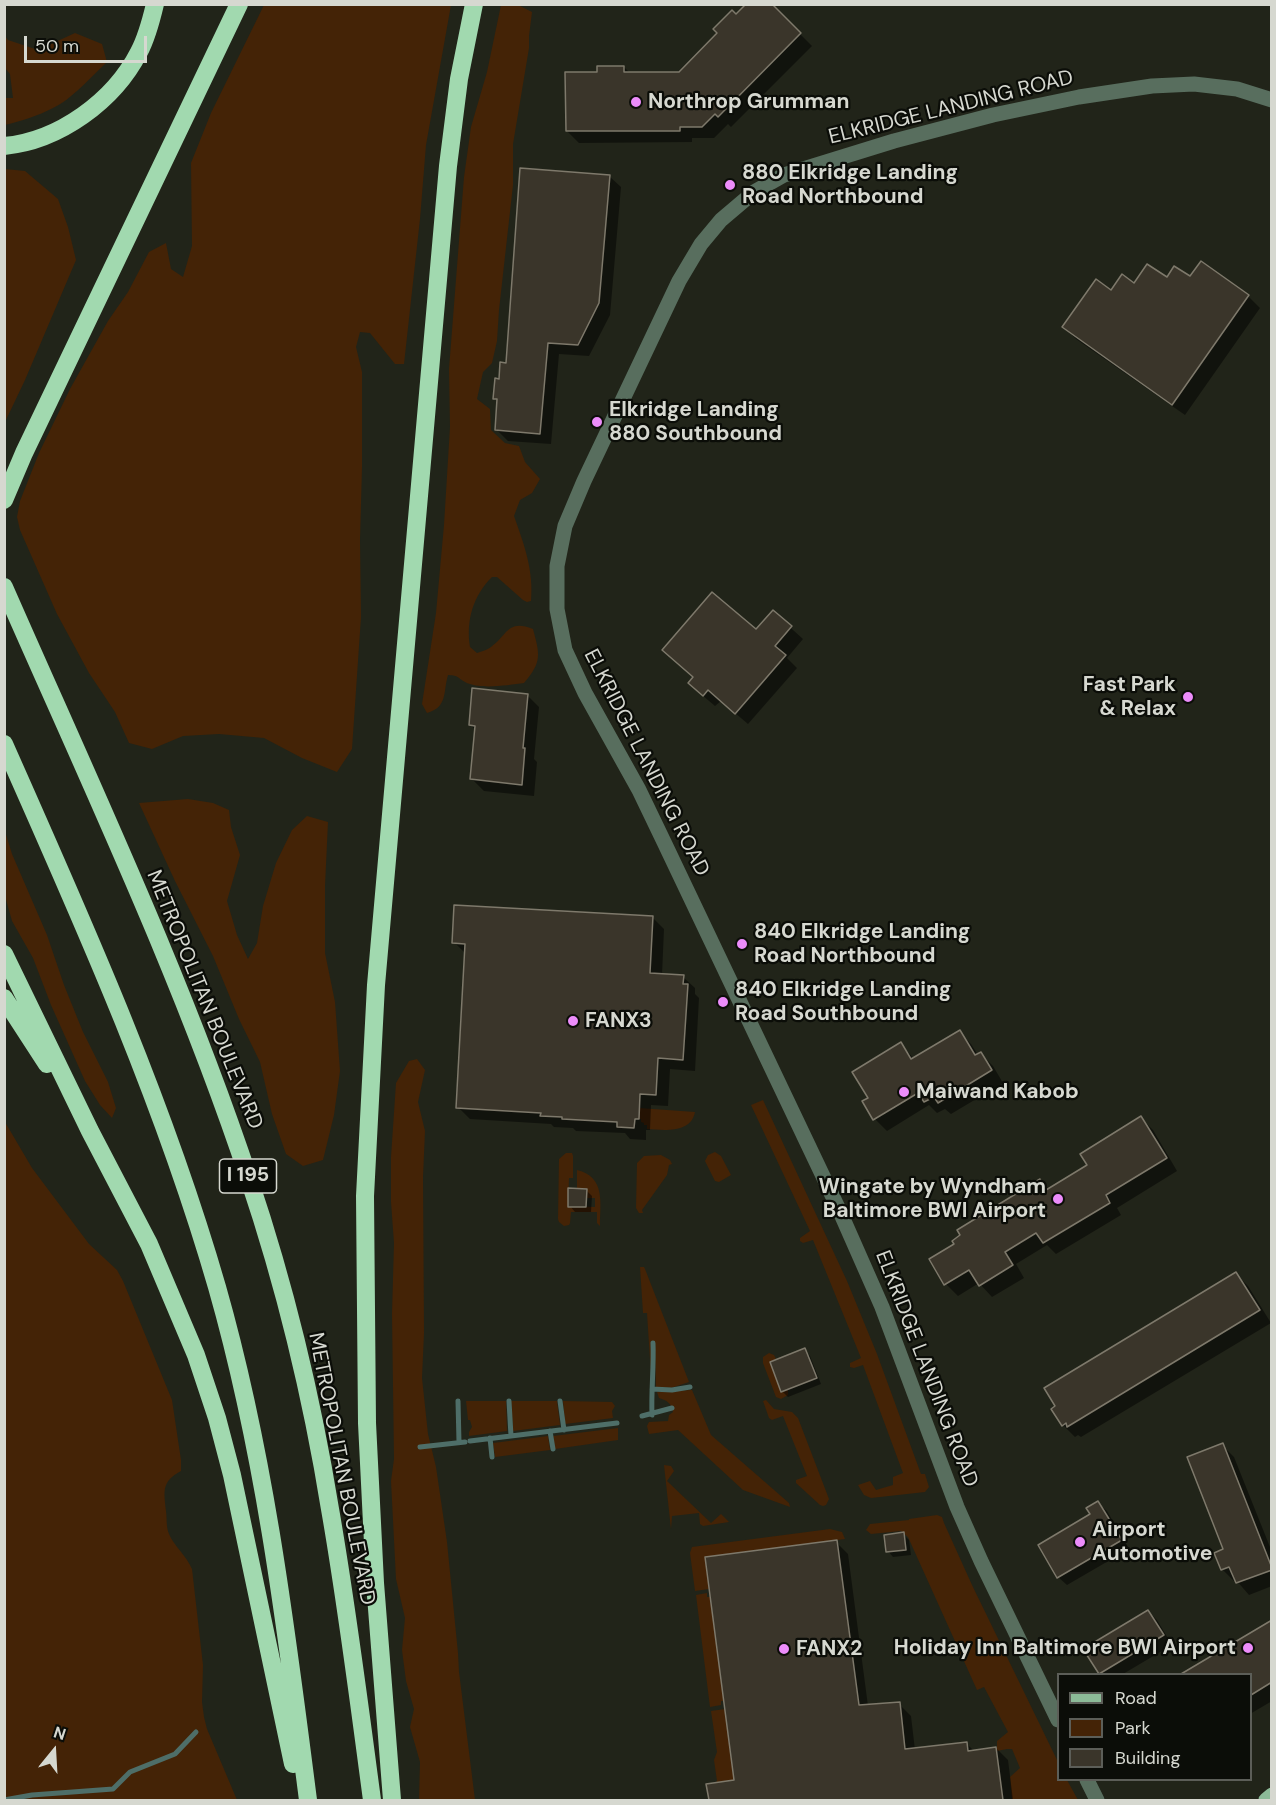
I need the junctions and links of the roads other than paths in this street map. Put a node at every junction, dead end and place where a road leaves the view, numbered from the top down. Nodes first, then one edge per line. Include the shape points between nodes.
1 (155, 4) edge
2 (239, 4) edge
3 (474, 4) edge
4 (1272, 100) edge
5 (4, 146) edge
6 (4, 500) edge
7 (4, 587) edge
8 (4, 744) edge
9 (4, 954) edge
10 (4, 998) edge
11 (90, 1131) junction
12 (1057, 1716) edge
13 (1088, 1781) edge
14 (1272, 1795) edge
15 (301, 1800) edge
16 (308, 1800) edge
17 (372, 1800) edge
18 (392, 1800) edge
19 (1097, 1800) edge
20 (1266, 1800) edge

1 - 5 highway via 151,25 138,53 105,96 67,126
2 - 6 highway
3 - 18 highway via 448,166 376,985 368,1118 366,1423
4 - 12 street, ELKRIDGE LANDING ROAD via 1237,89 1194,84 1079,97 894,141 784,175 754,192 721,220 679,281 584,481 565,526 557,566 557,609 565,650 639,790 841,1214 891,1331 957,1506
7 - 17 highway, METROPOLITAN BOULEVARD / I 195 via 163,950 249,1180 276,1269 317,1439 341,1576
8 - 16 highway, I 195 via 150,1086 218,1288 259,1462 284,1611
9 - 11 highway
10 - 11 highway
11 - 15 highway via 149,1244 196,1355 217,1418 246,1534
13 - 19 street
14 - 20 main road

